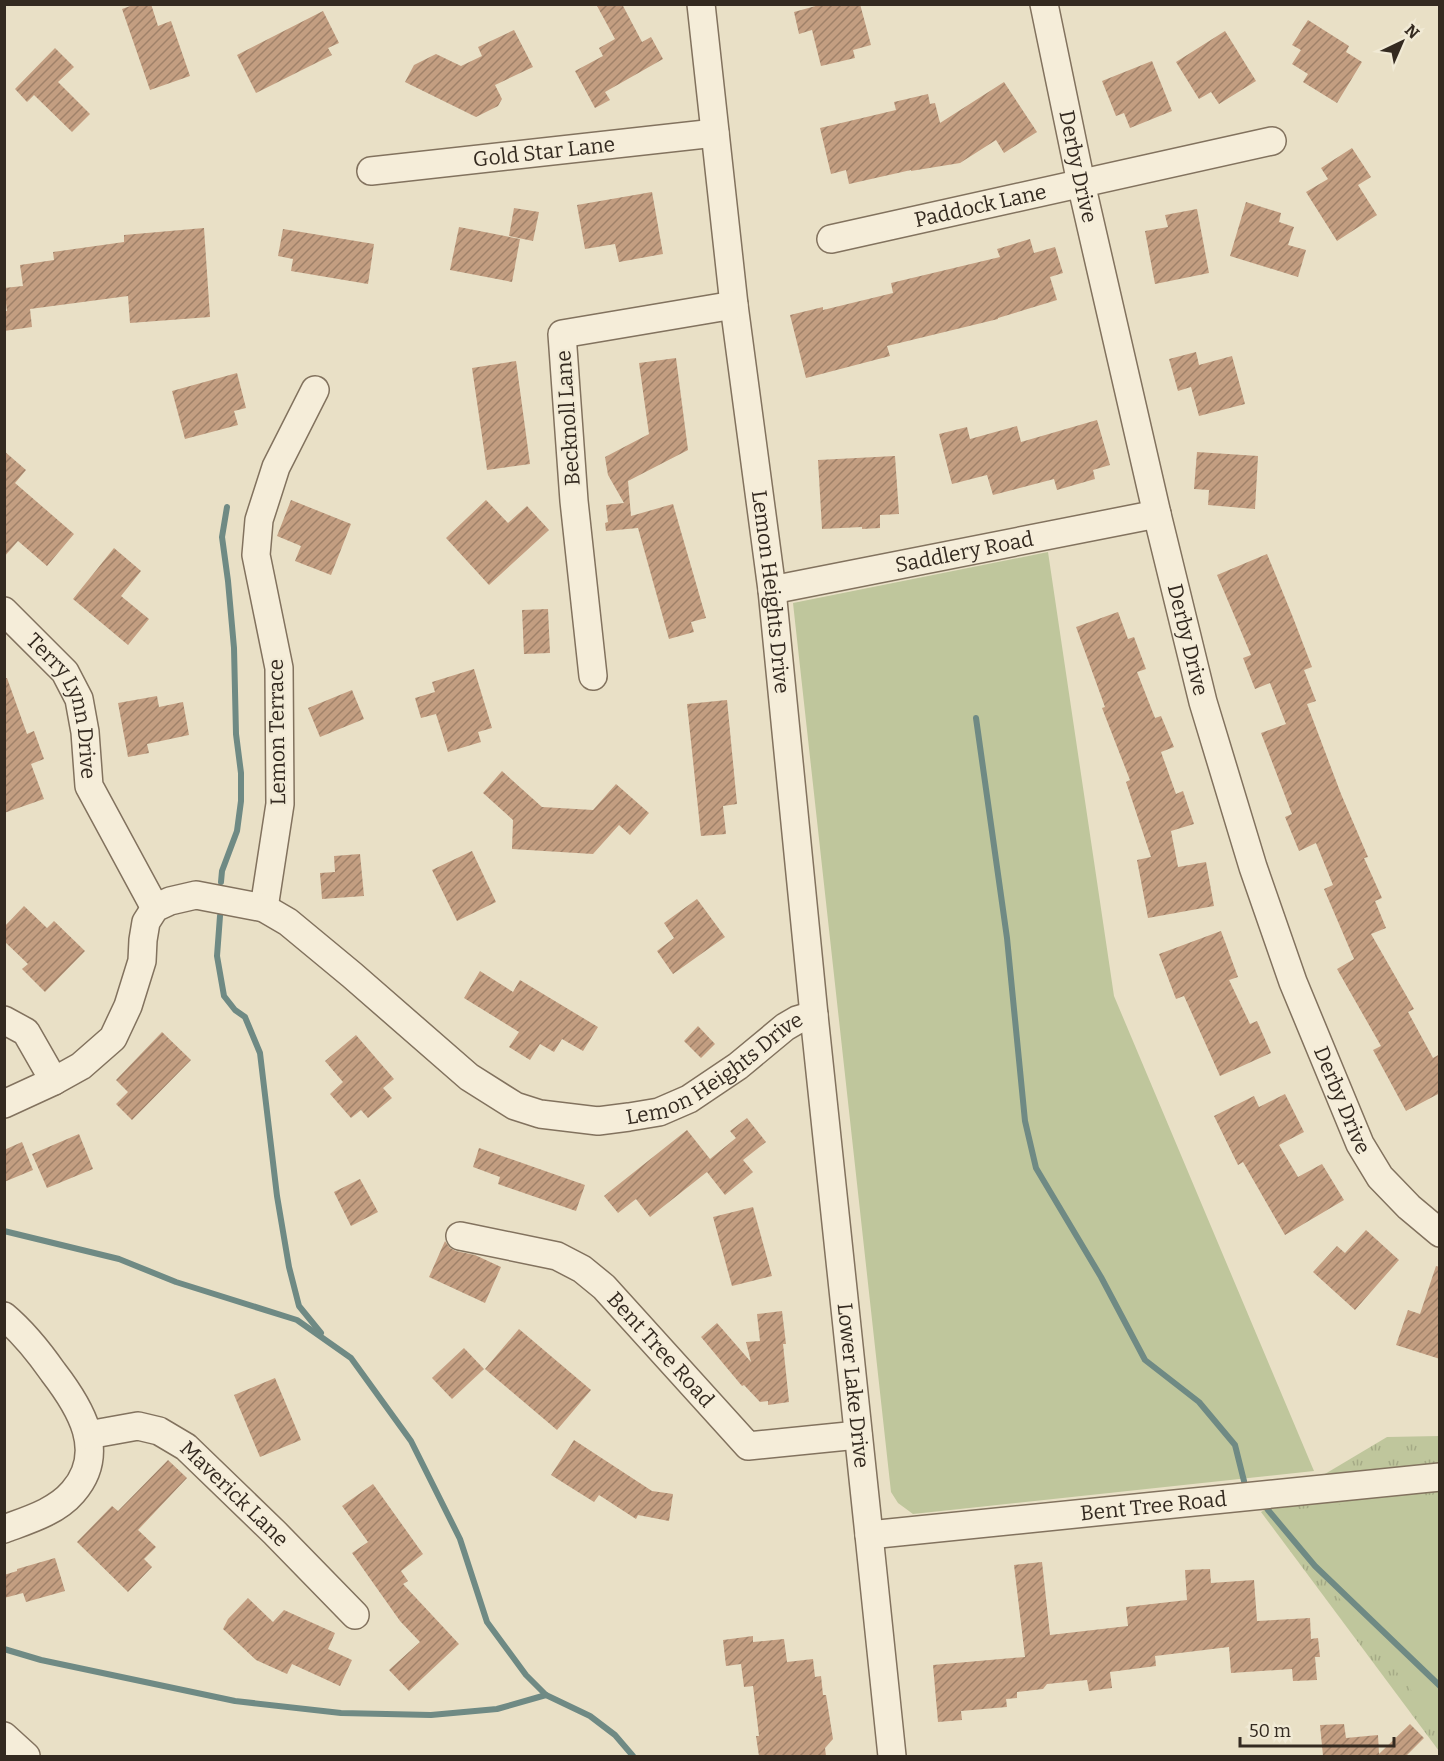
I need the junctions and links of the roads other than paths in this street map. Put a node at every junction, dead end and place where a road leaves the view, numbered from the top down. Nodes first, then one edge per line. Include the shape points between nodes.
1 (701, 4) edge
2 (1044, 4) edge
3 (716, 133) junction
4 (1272, 141) dead end
5 (371, 171) dead end
6 (1081, 183) junction
7 (831, 239) dead end
8 (734, 304) junction
9 (315, 390) dead end
10 (1157, 514) junction
11 (772, 590) junction
12 (4, 611) edge
13 (594, 676) dead end
14 (156, 908) junction
15 (264, 908) junction
16 (813, 1015) junction
17 (6, 1021) edge
18 (46, 1085) junction
19 (4, 1104) edge
20 (1440, 1233) edge
21 (460, 1236) dead end
22 (4, 1316) edge
23 (88, 1435) junction
24 (858, 1435) junction
25 (1440, 1477) edge
26 (4, 1528) edge
27 (870, 1535) junction
28 (355, 1615) dead end
29 (4, 1736) edge
30 (26, 1756) edge
31 (892, 1756) edge

1 - 3 street, Lemon Heights Drive
2 - 6 street, Derby Drive
3 - 5 street, Gold Star Lane
3 - 8 street, Lemon Heights Drive
4 - 6 street, Paddock Lane
6 - 7 street, Paddock Lane
6 - 10 street, Derby Drive
8 - 11 street, Lemon Heights Drive
8 - 13 street, Becknoll Lane via 562,334 574,501
9 - 15 street, Lemon Terrace via 276,467 259,520 256,555 279,668 280,804
10 - 11 street, Saddlery Road
10 - 20 street, Derby Drive via 1203,702 1293,982 1360,1144 1380,1176 1409,1208
11 - 16 street, Lemon Heights Drive
12 - 14 street, Terry Lynn Drive via 65,672 79,699 89,786
14 - 15 street, Lemon Heights Drive via 196,895
14 - 18 street via 146,922 142,961 113,1038 81,1066
15 - 16 street, Lemon Heights Drive via 288,922 469,1077 515,1106 540,1114 598,1120 659,1112 690,1099 738,1066 785,1026
16 - 24 street, Lower Lake Drive
17 - 18 street via 26,1032
18 - 19 street
21 - 24 street, Bent Tree Road via 557,1256 582,1269 604,1287 748,1446
22 - 23 street via 62,1382 80,1411
23 - 26 street via 84,1478 72,1494 39,1516
23 - 28 street, Maverick Lane via 138,1426 159,1431 186,1447
24 - 27 street, Lower Lake Drive
25 - 27 street, Bent Tree Road
27 - 31 street, Lower Lake Drive
29 - 30 street

